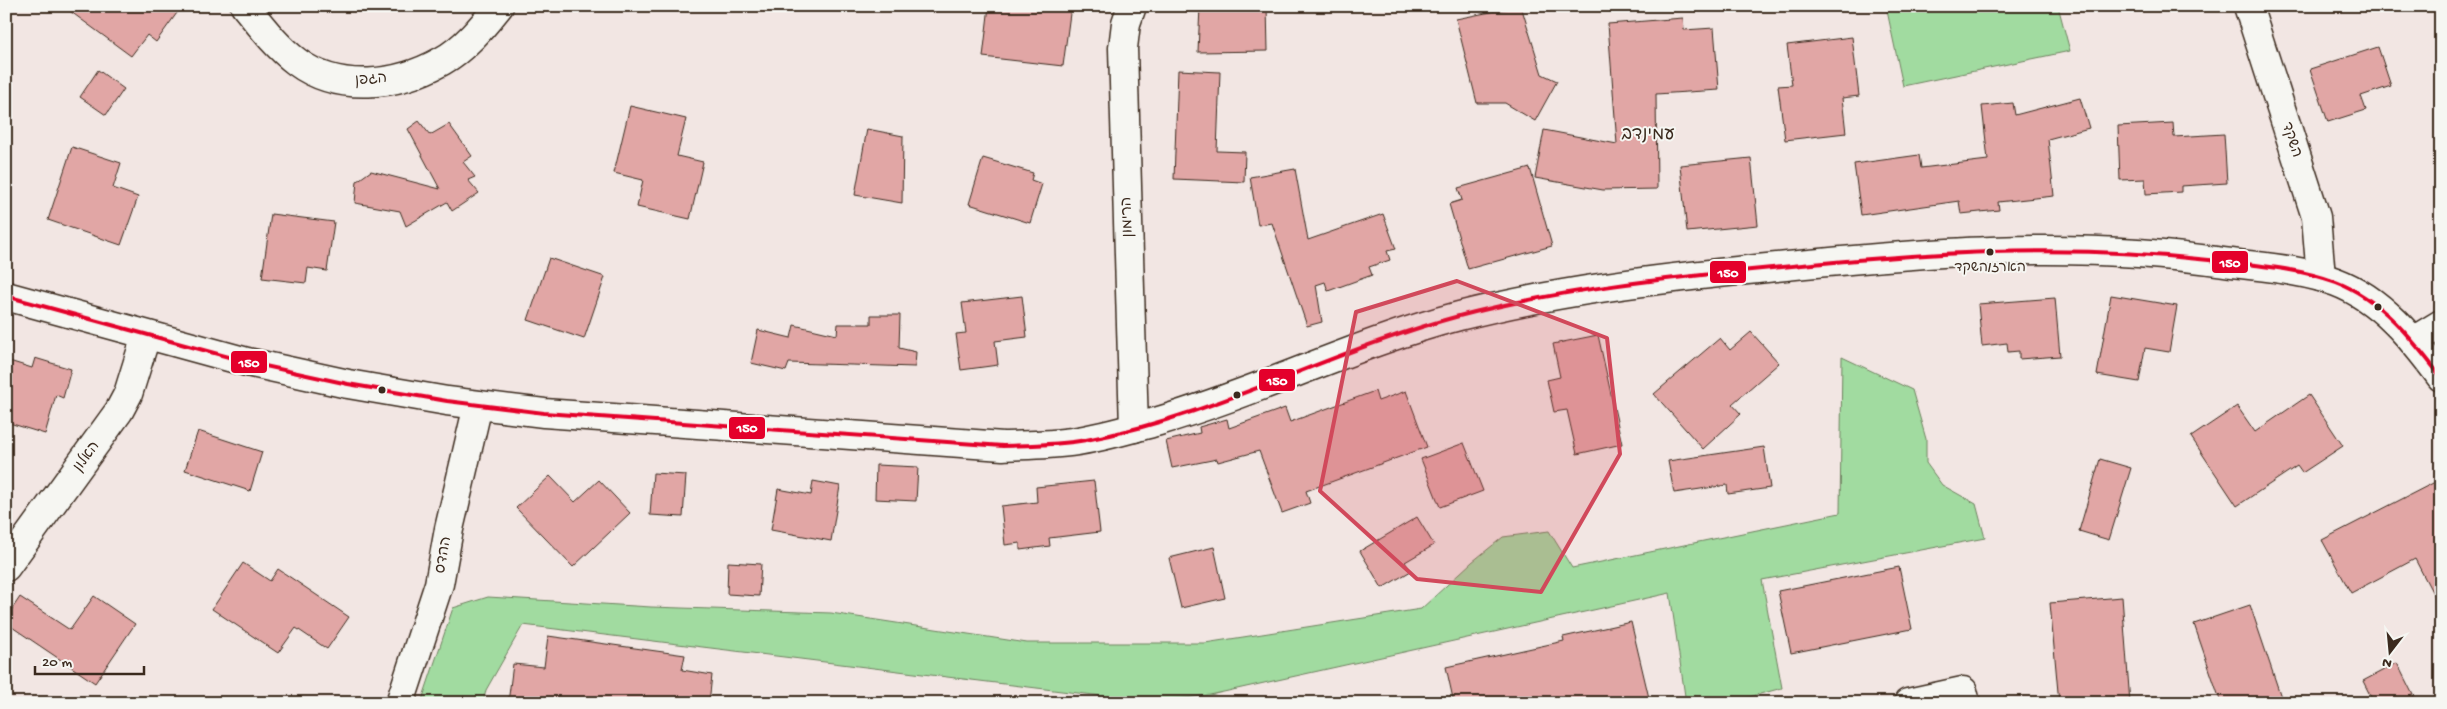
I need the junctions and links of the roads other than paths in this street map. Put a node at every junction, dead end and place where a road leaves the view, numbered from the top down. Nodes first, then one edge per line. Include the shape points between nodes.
1 (245, 6) edge
2 (499, 6) edge
3 (1132, 6) edge
4 (2248, 6) edge
5 (2321, 277) junction
6 (6, 296) edge
7 (2441, 324) edge
8 (146, 336) junction
9 (2413, 341) junction
10 (2441, 377) edge
11 (478, 405) junction
12 (1134, 428) junction
13 (6, 567) edge
14 (400, 703) edge
15 (1908, 703) edge
16 (1966, 703) edge

1 - 2 street, הגפן via 274,42 298,62 322,76 344,82 369,83 407,76 442,61 480,30
3 - 12 street, הרימון via 1123,48
4 - 5 street, השקד via 2316,217
5 - 9 street via 2366,298
5 - 12 street via 2182,256 2029,248 1828,262 1653,280 1536,299 1438,322 1377,341 1211,406
6 - 8 street
7 - 9 street
8 - 11 street via 297,374
8 - 13 street, האלון via 128,394 119,411
9 - 10 street
11 - 12 street via 1003,446 1070,442
11 - 14 street, ההדס via 439,584
15 - 16 street via 1963,692

